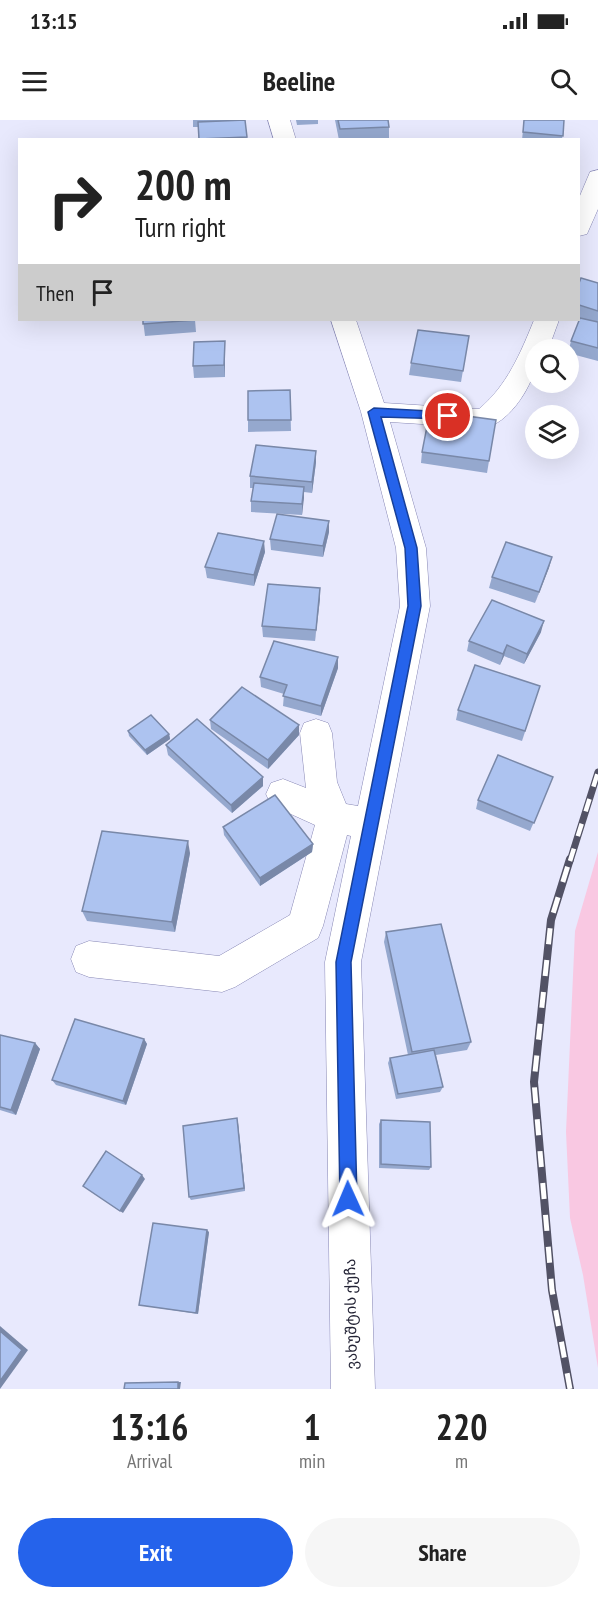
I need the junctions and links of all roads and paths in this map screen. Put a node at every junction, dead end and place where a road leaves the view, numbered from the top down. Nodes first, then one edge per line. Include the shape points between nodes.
1 (279, 120) edge
2 (284, 138) edge
3 (598, 177) edge
4 (580, 226) edge
5 (344, 321) edge
6 (546, 321) edge
7 (374, 412) junction
8 (316, 733) dead end
9 (283, 794) dead end
10 (334, 817) junction
11 (371, 824) junction
12 (89, 959) dead end
13 (353, 1389) edge

1 - 2 street
3 - 4 street
5 - 7 street, ვახუშტის ქუჩა
6 - 7 street via 537,346 505,402 485,418
7 - 11 street, ვახუშტის ქუჩა via 411,548 415,606
8 - 10 street via 320,782
9 - 10 street
10 - 11 street
10 - 12 street via 305,926 296,932 222,974
11 - 13 street, ვახუშტის ქუჩა via 343,962

